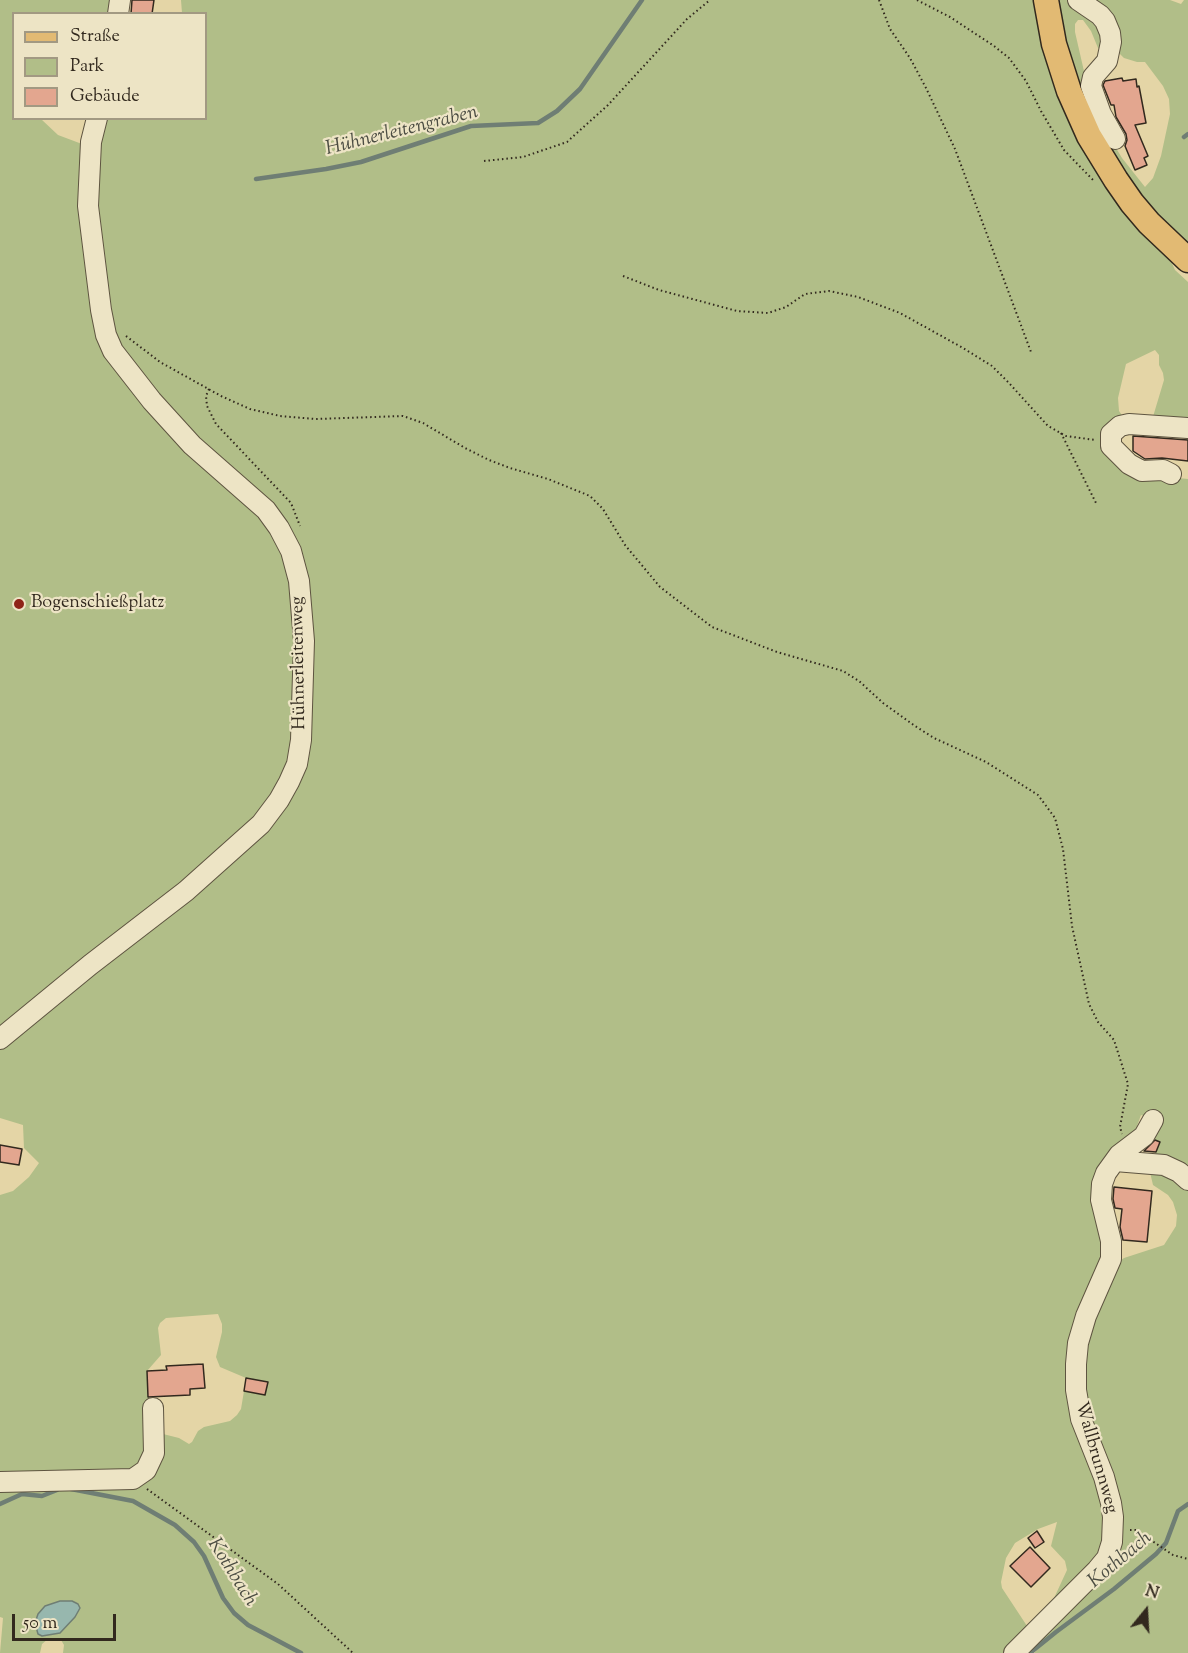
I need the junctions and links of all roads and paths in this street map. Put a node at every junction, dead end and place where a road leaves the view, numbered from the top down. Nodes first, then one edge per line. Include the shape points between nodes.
1 (710, 0) edge
2 (879, 0) edge
3 (917, 0) edge
4 (1046, 0) edge
5 (1078, 0) edge
6 (96, 120) edge
7 (1115, 139) dead end
8 (484, 161) dead end
9 (1095, 182) dead end
10 (1188, 260) edge
11 (623, 276) dead end
12 (125, 335) dead end
13 (1031, 352) dead end
14 (209, 389) junction
15 (1188, 428) edge
16 (1060, 433) junction
17 (1110, 440) junction
18 (1171, 474) dead end
19 (1096, 503) dead end
20 (300, 526) dead end
21 (0, 1039) edge
22 (1153, 1120) dead end
23 (1121, 1154) junction
24 (1188, 1180) edge
25 (153, 1408) dead end
26 (133, 1479) junction
27 (0, 1482) edge
28 (1110, 1551) junction
29 (1188, 1558) edge
30 (353, 1653) edge
31 (1014, 1653) edge

1 - 8 path via 567,142 523,157
2 - 13 path via 890,29 910,58 955,149
3 - 9 path via 950,17 1009,58 1064,150
4 - 10 main road via 1054,44 1089,136 1132,203
5 - 7 street via 1100,15 1110,33 1107,61 1093,77 1091,86
6 - 21 street, Hühnerleitenweg via 90,142 88,206 106,335 113,351 152,401 192,445 266,510 291,551 299,581 304,641 301,740 297,764 279,800 239,846
11 - 16 path via 737,311 768,313 806,294 829,291 858,297 900,313 992,366 1047,426
12 - 14 path via 160,362
14 - 20 path via 207,406 216,424 291,503
14 - 23 path via 250,409 280,416 404,416 489,460 590,496 660,588 712,627 777,652 843,671 915,726 986,762 1038,795 1055,818 1064,849 1072,926 1089,1004 1113,1040 1128,1084 1120,1127
15 - 17 street via 1129,424 1114,430
16 - 17 path via 1086,440
16 - 19 path
17 - 18 street via 1114,450 1136,468
22 - 23 street, Wallbrunnweg via 1144,1136
23 - 24 street via 1164,1165
23 - 28 street, Wallbrunnweg via 1103,1178 1100,1193 1111,1259 1086,1316 1076,1364 1081,1419 1111,1503
25 - 26 street via 154,1453 146,1470
26 - 27 street
26 - 30 path via 278,1584
28 - 29 path via 1120,1547 1131,1529 1167,1552
28 - 31 street via 1097,1570

